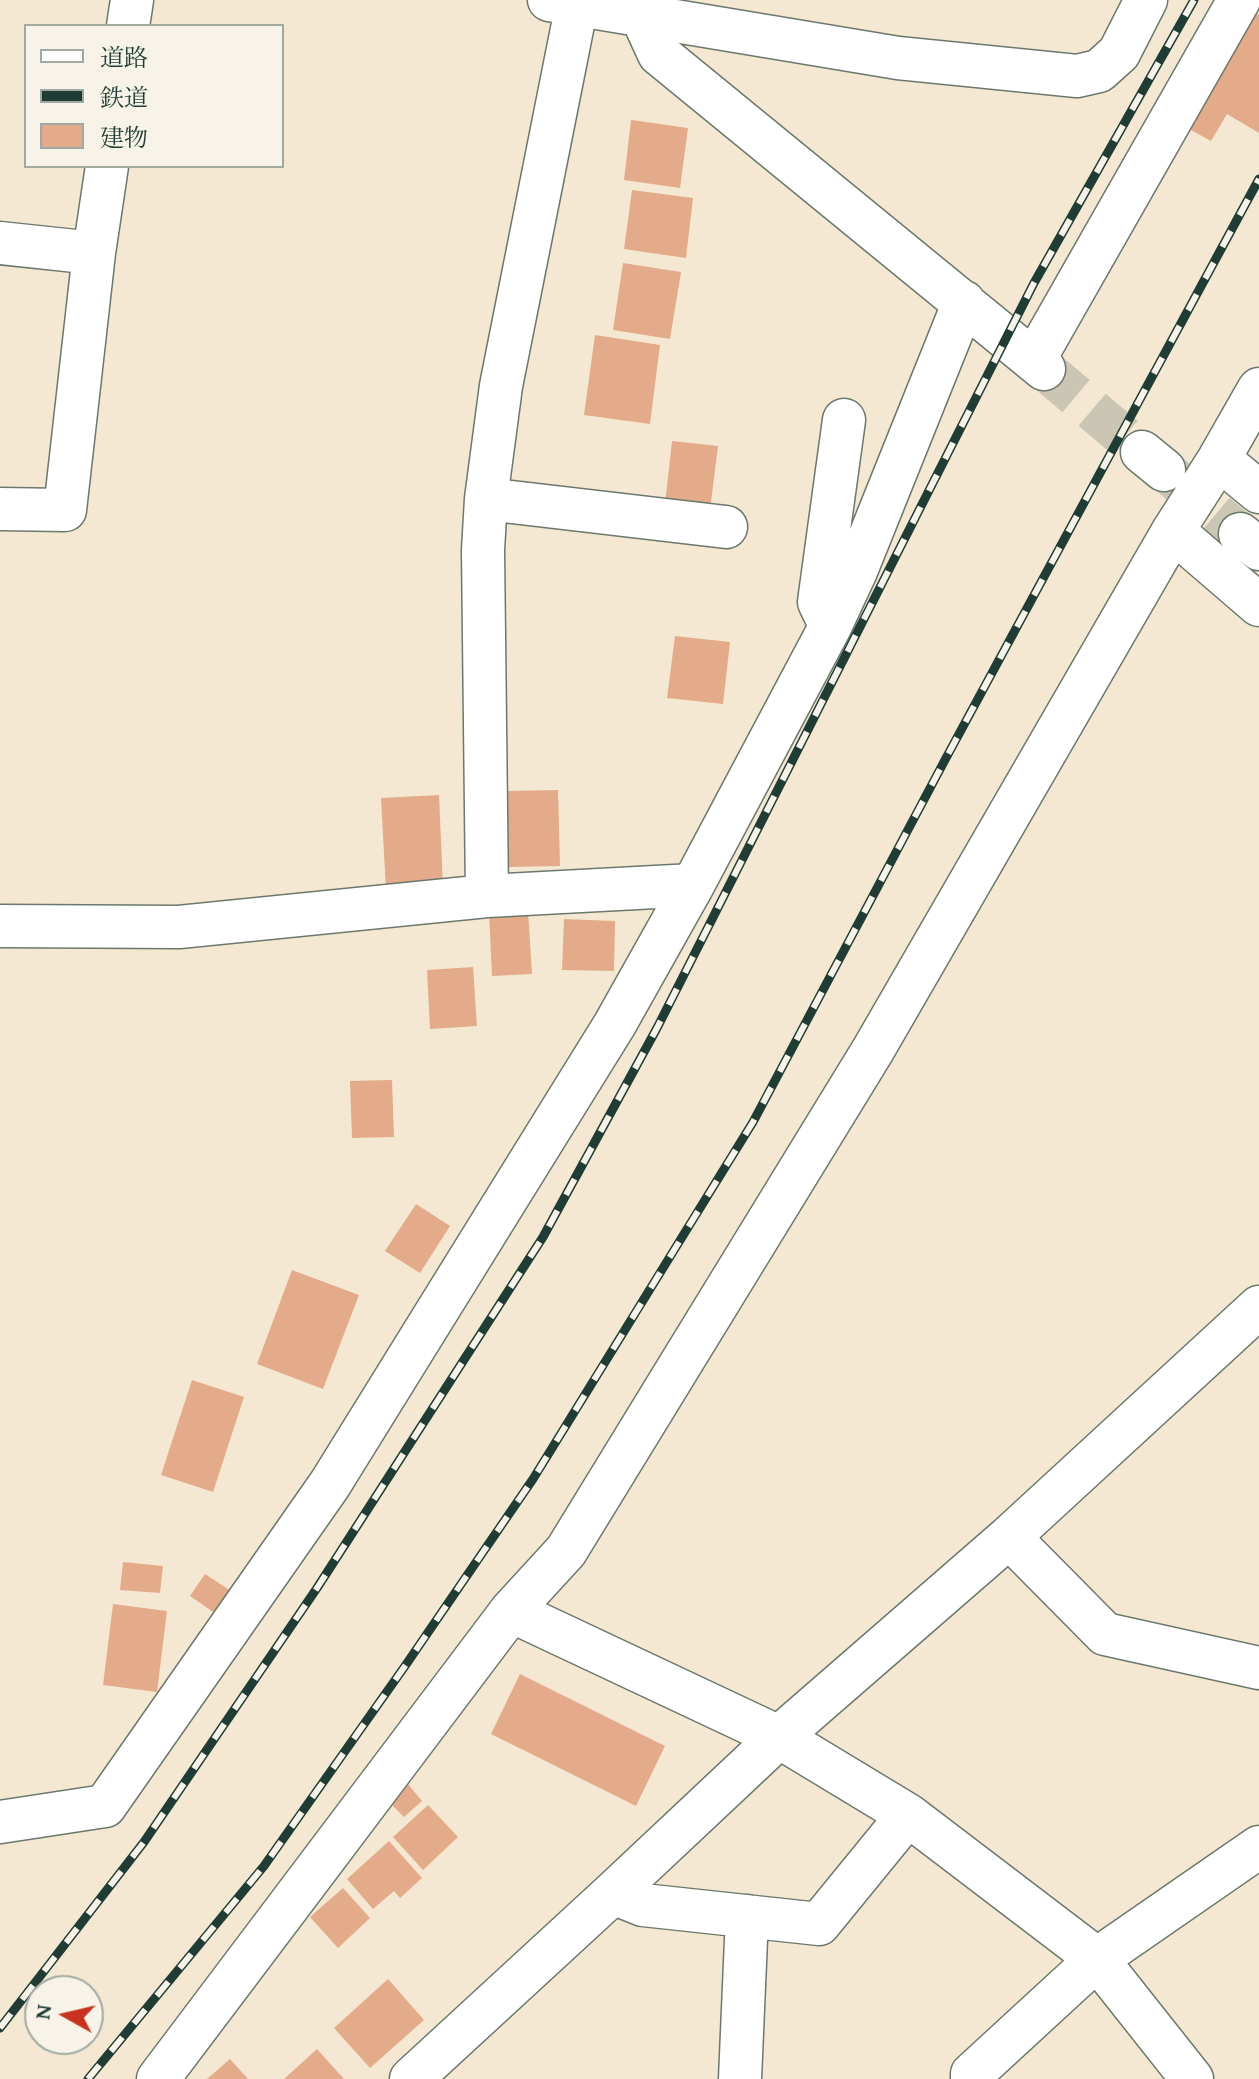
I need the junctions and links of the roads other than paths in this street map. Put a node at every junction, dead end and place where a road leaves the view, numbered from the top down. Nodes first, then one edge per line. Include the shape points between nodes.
1 (132, 0) edge
2 (1146, 0) edge
3 (1239, 0) edge
4 (562, 2) edge
5 (642, 17) junction
6 (128, 24) edge
7 (107, 168) edge
8 (0, 243) edge
9 (94, 253) junction
10 (964, 302) junction
11 (1259, 389) edge
12 (844, 420) dead end
13 (1219, 459) junction
14 (1259, 492) edge
15 (486, 499) junction
16 (0, 509) edge
17 (726, 527) dead end
18 (1173, 531) junction
19 (1259, 605) edge
20 (830, 627) junction
21 (693, 885) junction
22 (487, 896) junction
23 (0, 926) edge
24 (1259, 1307) edge
25 (1009, 1537) junction
26 (511, 1611) junction
27 (1259, 1668) edge
28 (779, 1737) junction
29 (908, 1815) junction
30 (0, 1822) edge
31 (1259, 1847) edge
32 (613, 1893) junction
33 (747, 1916) junction
34 (1097, 1959) junction
35 (158, 2079) edge
36 (411, 2079) edge
37 (740, 2079) edge
38 (972, 2079) edge
39 (1192, 2079) edge

1 - 6 street
2 - 5 street via 1119,53 1099,71 1077,76 898,58
3 - 10 street via 1039,365
4 - 5 street
4 - 15 street
5 - 10 street via 659,54
7 - 9 street
8 - 9 street
9 - 16 street via 65,510
10 - 20 street
11 - 13 street
12 - 20 street via 819,602
13 - 14 street
13 - 18 street
15 - 17 street
15 - 22 street
18 - 19 street
18 - 26 street via 873,1050 566,1551
20 - 21 street
21 - 22 street
21 - 30 street via 615,1024 330,1484 105,1806
22 - 23 street via 179,927
24 - 25 street
25 - 27 street via 1105,1634
25 - 28 street
26 - 28 street
26 - 35 street
28 - 29 street
28 - 32 street
29 - 33 street via 819,1924
29 - 34 street
31 - 34 street
32 - 33 street via 643,1905
32 - 36 street
33 - 37 street
34 - 38 street
34 - 39 street

